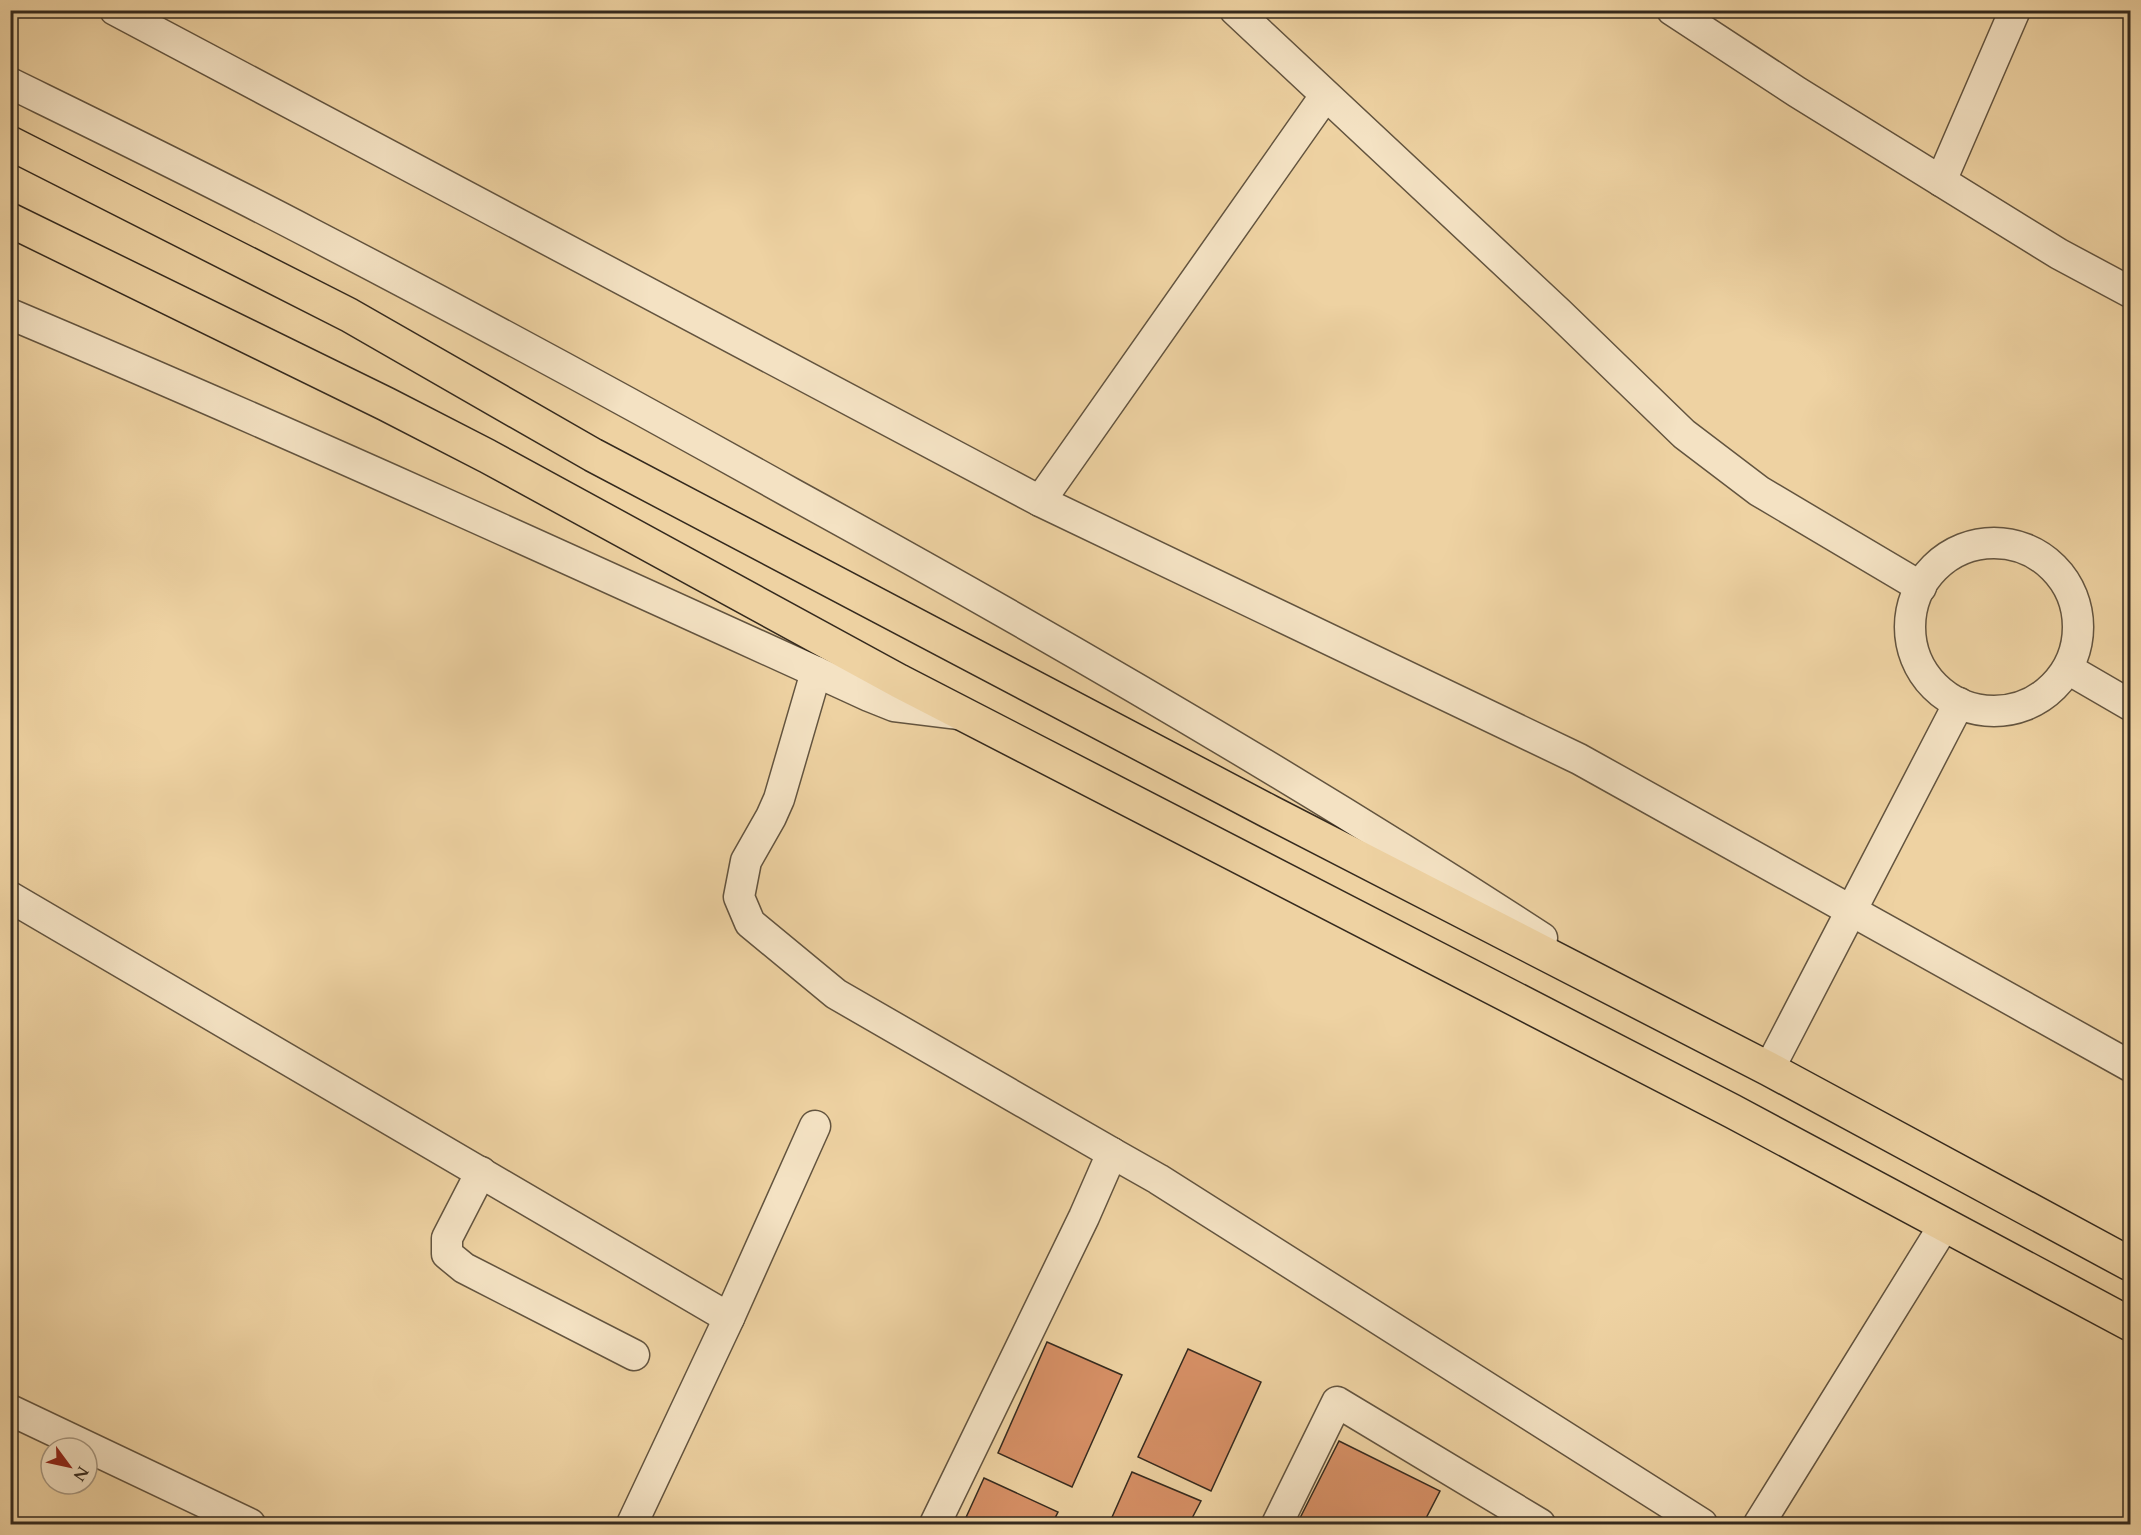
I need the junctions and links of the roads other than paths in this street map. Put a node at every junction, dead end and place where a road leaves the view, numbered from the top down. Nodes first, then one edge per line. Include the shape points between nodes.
1 (115, 10) edge
2 (1235, 10) edge
3 (1672, 10) edge
4 (2015, 10) edge
5 (1703, 18) edge
6 (10, 82) edge
7 (1325, 96) junction
8 (10, 143) edge
9 (1941, 181) junction
10 (10, 220) edge
11 (2130, 292) edge
12 (10, 314) edge
13 (1040, 501) junction
14 (1921, 586) junction
15 (2068, 669) junction
16 (816, 672) junction
17 (1959, 703) junction
18 (2130, 705) edge
19 (961, 714) junction
20 (10, 897) edge
21 (1852, 911) junction
22 (1632, 997) junction
23 (2130, 1066) edge
24 (1769, 1069) junction
25 (815, 1126) dead end
26 (1112, 1153) junction
27 (481, 1172) junction
28 (1945, 1224) junction
29 (2130, 1264) edge
30 (729, 1318) junction
31 (2130, 1324) edge
32 (634, 1354) dead end
33 (10, 1410) edge
34 (250, 1524) edge
35 (632, 1524) edge
36 (935, 1524) edge
37 (1276, 1524) edge
38 (1540, 1524) edge
39 (1702, 1524) edge
40 (1760, 1524) edge

1 - 13 street
2 - 7 street
3 - 5 street
4 - 9 street
5 - 9 street via 1797,92
6 - 22 street via 346,252 973,592 1418,857
7 - 13 street
7 - 14 street via 1684,434 1759,491
8 - 22 main road via 349,315 603,460
9 - 11 street via 2059,254
10 - 19 main road via 488,456
12 - 16 street via 165,379
13 - 21 street via 1579,759
14 - 15 street via 1953,554 1972,546 2001,543 2020,546 2041,556 2071,590 2079,624
14 - 17 street via 1910,632 1915,656 1924,674 1946,697
15 - 17 street via 2055,686 2026,705 1990,712
15 - 18 street
16 - 19 street via 894,706
16 - 26 street via 779,799 746,861 739,897 750,923 836,994
17 - 21 street
19 - 28 main road
20 - 27 street
21 - 23 street
21 - 24 street
22 - 24 main road
24 - 29 main road
25 - 30 street
26 - 36 street
26 - 39 street
27 - 30 street
27 - 32 street via 447,1238 447,1254 464,1268
28 - 31 main road
28 - 40 street
30 - 35 street
33 - 34 street
37 - 38 street via 1338,1402

